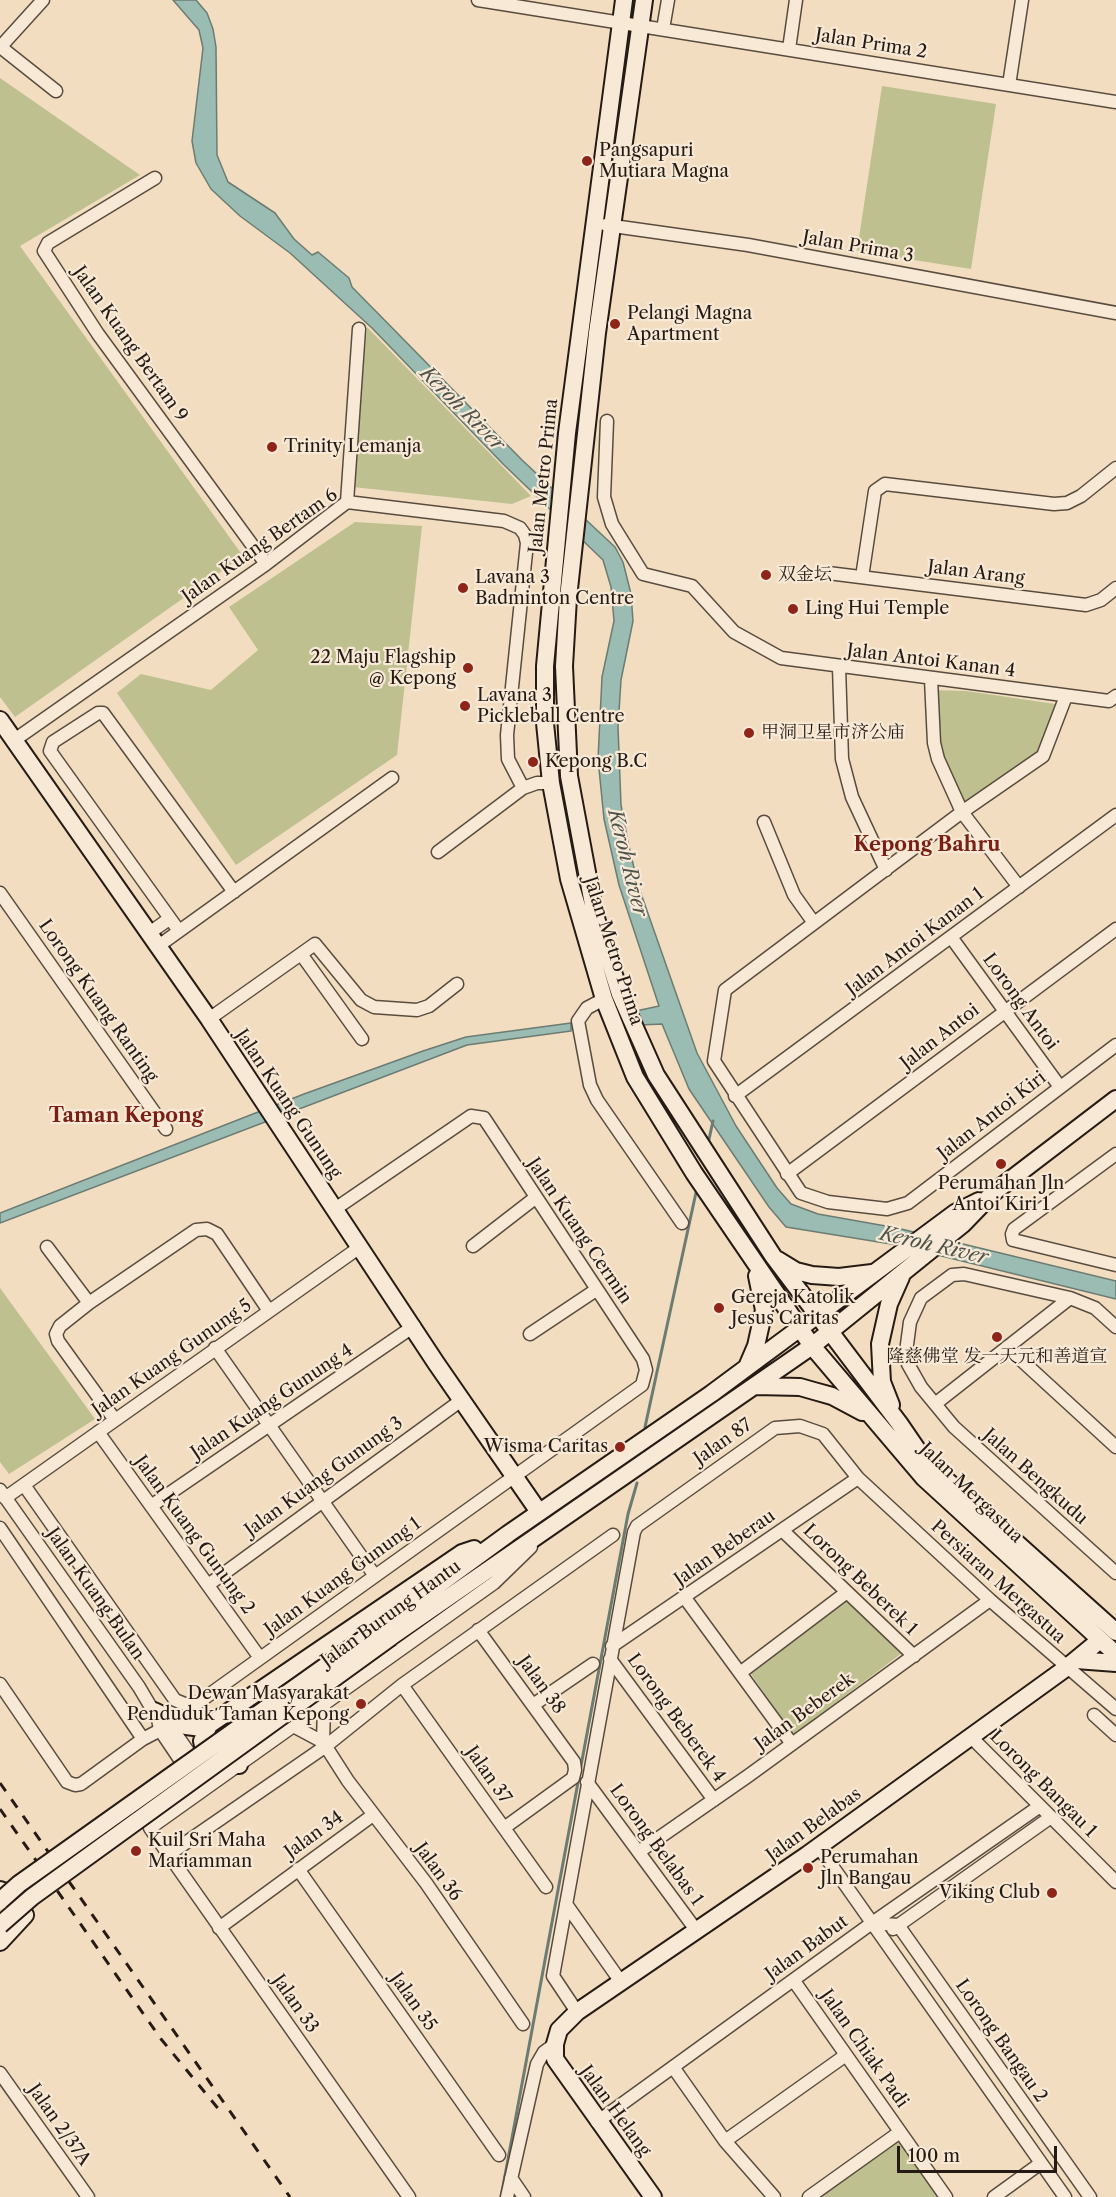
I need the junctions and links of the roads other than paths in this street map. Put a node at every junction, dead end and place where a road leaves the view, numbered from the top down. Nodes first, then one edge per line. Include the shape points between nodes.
1 (43, 0) edge
2 (478, 0) edge
3 (624, 0) edge
4 (644, 0) edge
5 (668, 0) edge
6 (796, 0) edge
7 (1022, 0) edge
8 (620, 23) junction
9 (640, 26) junction
10 (663, 29) junction
11 (789, 49) junction
12 (1009, 85) junction
13 (56, 91) dead end
14 (1116, 102) edge
15 (155, 178) dead end
16 (593, 223) junction
17 (612, 225) junction
18 (1115, 313) edge
19 (359, 329) dead end
20 (607, 421) dead end
21 (1116, 468) edge
22 (347, 502) junction
23 (266, 564) junction
24 (828, 573) dead end
25 (862, 578) junction
26 (1116, 588) edge
27 (839, 668) junction
28 (931, 679) junction
29 (1066, 696) junction
30 (1116, 696) edge
31 (0, 720) edge
32 (14, 741) junction
33 (392, 778) dead end
34 (551, 783) junction
35 (523, 788) junction
36 (962, 812) junction
37 (1116, 815) edge
38 (764, 822) dead end
39 (438, 852) dead end
40 (886, 870) junction
41 (1019, 887) junction
42 (234, 892) junction
43 (0, 893) edge
44 (170, 918) junction
45 (814, 923) junction
46 (1116, 929) edge
47 (179, 932) junction
48 (951, 937) junction
49 (152, 940) junction
50 (301, 954) junction
51 (457, 984) dead end
52 (604, 999) junction
53 (1004, 1011) junction
54 (209, 1019) junction
55 (362, 1039) dead end
56 (1116, 1045) edge
57 (1060, 1087) junction
58 (735, 1096) junction
59 (1116, 1099) edge
60 (165, 1130) dead end
61 (1116, 1154) edge
62 (787, 1174) junction
63 (534, 1198) junction
64 (335, 1209) junction
65 (682, 1223) dead end
66 (473, 1246) dead end
67 (47, 1247) dead end
68 (360, 1247) junction
69 (772, 1256) junction
70 (750, 1259) junction
71 (1116, 1265) edge
72 (902, 1266) junction
73 (874, 1273) junction
74 (596, 1290) junction
75 (1070, 1298) junction
76 (89, 1303) junction
77 (269, 1311) junction
78 (816, 1316) junction
79 (414, 1326) junction
80 (1116, 1327) edge
81 (799, 1329) junction
82 (828, 1332) junction
83 (530, 1334) dead end
84 (812, 1346) junction
85 (1007, 1347) junction
86 (215, 1348) junction
87 (747, 1368) junction
88 (756, 1386) junction
89 (463, 1399) junction
90 (935, 1404) junction
91 (870, 1417) junction
92 (115, 1420) junction
93 (899, 1423) junction
94 (269, 1425) junction
95 (98, 1432) junction
96 (1116, 1448) edge
97 (515, 1476) junction
98 (858, 1478) junction
99 (24, 1485) junction
100 (3, 1494) edge
101 (323, 1500) junction
102 (151, 1506) junction
103 (539, 1512) junction
104 (558, 1521) junction
105 (0, 1528) edge
106 (782, 1530) junction
107 (508, 1534) junction
108 (613, 1535) dead end
109 (1116, 1573) edge
110 (375, 1576) junction
111 (208, 1585) junction
112 (847, 1592) junction
113 (685, 1598) junction
114 (990, 1600) junction
115 (1096, 1614) junction
116 (1074, 1617) junction
117 (478, 1630) junction
118 (387, 1632) junction
119 (1116, 1632) edge
120 (1108, 1641) edge
121 (611, 1652) junction
122 (1116, 1654) edge
123 (914, 1656) junction
124 (260, 1658) junction
125 (1116, 1663) edge
126 (593, 1664) dead end
127 (1071, 1664) junction
128 (740, 1673) junction
129 (0, 1684) edge
130 (402, 1685) junction
131 (533, 1705) junction
132 (324, 1707) junction
133 (1116, 1709) edge
134 (1094, 1715) dead end
135 (209, 1725) junction
136 (156, 1727) junction
137 (295, 1727) junction
138 (1116, 1735) edge
139 (970, 1736) junction
140 (325, 1744) junction
141 (792, 1744) junction
142 (239, 1765) junction
143 (587, 1782) junction
144 (206, 1788) junction
145 (714, 1800) junction
146 (1040, 1806) junction
147 (373, 1815) junction
148 (1051, 1817) junction
149 (504, 1828) junction
150 (818, 1846) junction
151 (640, 1851) junction
152 (168, 1855) junction
153 (298, 1869) junction
154 (1116, 1882) edge
155 (546, 1887) dead end
156 (0, 1890) edge
157 (0, 1901) edge
158 (566, 1904) junction
159 (872, 1923) junction
160 (0, 1925) edge
161 (898, 1925) junction
162 (219, 1928) junction
163 (696, 1930) junction
164 (882, 1937) junction
165 (0, 1942) edge
166 (794, 1981) junction
167 (621, 1982) junction
168 (577, 2012) junction
169 (523, 2024) dead end
170 (555, 2044) junction
171 (846, 2055) junction
172 (673, 2067) junction
173 (0, 2073) edge
174 (597, 2122) junction
175 (900, 2132) junction
176 (725, 2141) junction
177 (499, 2155) dead end
178 (1041, 2163) junction
179 (511, 2178) junction
180 (88, 2197) edge
181 (410, 2197) edge
182 (507, 2197) edge
183 (524, 2197) edge
184 (653, 2197) edge
185 (774, 2197) edge
186 (809, 2197) edge
187 (946, 2197) edge
188 (994, 2197) edge
189 (1065, 2197) edge
190 (1090, 2197) edge

1 - 13 street via 4,43 6,54
2 - 8 street, Jalan Prima 2
3 - 8 main road, Jalan Metro Prima
4 - 9 main road, Jalan Metro Prima
5 - 10 street
6 - 11 street
7 - 12 street
8 - 9 street, Jalan Prima 2
8 - 16 main road, Jalan Metro Prima
9 - 10 street, Jalan Prima 2
9 - 17 main road, Jalan Metro Prima
10 - 11 street, Jalan Prima 2
11 - 12 street, Jalan Prima 2
12 - 14 street, Jalan Prima 2
15 - 23 street, Jalan Kuang Bertam 9 via 48,243 44,251 98,334
16 - 17 street, Jalan Prima 3
16 - 34 main road, Jalan Metro Prima via 550,596 545,712
17 - 18 street, Jalan Prima 3 via 748,245
17 - 69 main road, Jalan Metro Prima via 568,598 564,666 569,776 595,915 620,994 656,1075
19 - 22 street
20 - 27 street, Jalan Antoi Kanan 4 via 604,497 612,524 643,574 692,586 734,632 789,661
21 - 25 street via 1081,496 1054,504 885,484 875,491
22 - 23 street, Jalan Kuang Bertam 6
22 - 35 street, Jalan Kuang Bertam 6 via 504,520 525,535 507,735 508,759
23 - 32 street, Jalan Kuang Bertam 6
24 - 25 street, Jalan Arang
25 - 26 street, Jalan Arang via 1086,605 1101,600
27 - 28 street, Jalan Antoi Kanan 4
27 - 40 street via 842,759 852,797
28 - 29 street, Jalan Antoi Kanan 4
28 - 36 street via 934,744
29 - 30 street, Jalan Antoi Kanan 4 via 1109,701
29 - 36 street via 1043,756
31 - 32 main road, Jalan Kuang Gunung
32 - 49 main road, Jalan Kuang Gunung
33 - 42 street
34 - 35 street
34 - 52 main road, Jalan Metro Prima via 569,879
35 - 39 street
36 - 40 street
36 - 41 street
37 - 41 street, Jalan Antoi Kanan 1
38 - 45 street via 794,895
40 - 45 street
41 - 48 street, Jalan Antoi Kanan 1
42 - 44 street via 107,717 98,713 53,742 51,751
42 - 47 street
43 - 60 street, Lorong Kuang Ranting
44 - 47 street
44 - 49 street
45 - 58 street via 725,990 714,1061
46 - 53 street, Jalan Antoi
47 - 49 street
48 - 53 street, Lorong Antoi
48 - 58 street, Jalan Antoi Kanan 1
49 - 54 main road, Jalan Kuang Gunung
50 - 51 street via 315,944 361,1000 374,1007 417,1010 429,1006
50 - 54 street
50 - 55 street
52 - 65 street via 587,1008 578,1021 590,1085
52 - 70 main road, Jalan Metro Prima via 635,1077
53 - 57 street, Lorong Antoi
53 - 62 street, Jalan Antoi
54 - 64 main road, Jalan Kuang Gunung
56 - 57 street, Jalan Antoi Kiri
57 - 62 street, Jalan Antoi Kiri via 908,1203 887,1209 828,1202 801,1193
58 - 62 street
59 - 72 main road
61 - 71 street via 1014,1229 1013,1240
63 - 64 street, Jalan Kuang Cermin via 484,1118 471,1116
63 - 66 street
63 - 74 street, Jalan Kuang Cermin
64 - 68 main road, Jalan Kuang Gunung
67 - 76 street
68 - 77 street, Jalan Kuang Gunung 5
68 - 79 main road, Jalan Kuang Gunung
69 - 73 main road via 796,1271 812,1275
69 - 78 main road, Jalan Metro Prima
70 - 81 main road, Jalan Metro Prima
70 - 87 main road via 764,1310
72 - 73 main road, Jalan Burung Hantu
72 - 82 main road, Jalan Burung Hantu
72 - 93 main road via 880,1344 882,1382
73 - 78 main road, Jalan Burung Hantu
74 - 83 street
74 - 97 street, Jalan Kuang Cermin via 644,1359 642,1384
75 - 80 street, Jalan Bengkudu via 1095,1308
75 - 85 street
75 - 90 street, Jalan Bengkudu via 964,1274 952,1275 931,1289 921,1298 910,1322 906,1352 908,1364
76 - 77 street via 196,1230 207,1229 217,1234
76 - 92 street via 60,1326 56,1334
77 - 86 street, Jalan Kuang Gunung 5
78 - 81 main road, Jalan Burung Hantu
78 - 82 main road, Jalan Metro Prima
79 - 89 main road, Jalan Kuang Gunung
79 - 94 street, Jalan Kuang Gunung 4
81 - 84 main road, Jalan Metro Prima
81 - 87 main road, Jalan Burung Hantu
82 - 84 main road, Jalan Burung Hantu
82 - 93 main road, Jalan Mergastua
84 - 88 main road, Jalan Burung Hantu
84 - 91 main road, Jalan Mergastua
85 - 90 street
85 - 96 street
86 - 92 street, Jalan Kuang Gunung 5
86 - 94 street
87 - 103 main road, Jalan Burung Hantu
88 - 91 main road via 814,1390
88 - 104 main road, Jalan Burung Hantu
89 - 97 main road, Jalan Kuang Gunung
89 - 101 street, Jalan Kuang Gunung 3
90 - 109 street, Jalan Bengkudu via 954,1428
91 - 116 main road, Jalan Mergastua via 924,1478
92 - 95 street, Jalan Kuang Gunung 5
93 - 115 main road, Jalan Mergastua via 925,1461 949,1485
94 - 101 street
94 - 102 street, Jalan Kuang Gunung 4
95 - 99 street, Jalan Kuang Gunung 5
95 - 102 street, Jalan Kuang Gunung 2
97 - 103 main road, Jalan Kuang Gunung
97 - 110 street, Jalan Kuang Gunung 1
98 - 106 street, Jalan Beberau
98 - 114 street, Persiaran Mergastua
98 - 121 street, Jalan 87 via 823,1434 800,1426 775,1428 635,1529
99 - 100 street, Jalan Kuang Gunung 5
99 - 124 street, Jalan Kuang Gunung 1 via 175,1700 192,1707
100 - 136 street, Jalan Kuang Bulan
101 - 110 street
101 - 111 street, Jalan Kuang Gunung 3
102 - 111 street, Jalan Kuang Gunung 2
103 - 107 main road, Jalan Burung Hantu
104 - 118 main road, Jalan Burung Hantu
104 - 132 street via 494,1583
105 - 136 street
106 - 112 street, Lorong Beberek 1
106 - 113 street, Jalan Beberau
107 - 118 main road, Jalan Burung Hantu
107 - 135 main road via 462,1553
108 - 117 street
110 - 124 street, Jalan Kuang Gunung 1
111 - 124 street, Jalan Kuang Gunung 2
112 - 123 street, Lorong Beberek 1
112 - 128 street
113 - 121 street, Jalan Beberau
113 - 128 street
114 - 123 street, Jalan Beberek
114 - 127 street, Persiaran Mergastua
115 - 119 main road, Jalan Mergastua
115 - 120 main road
116 - 120 main road, Jalan Mergastua
116 - 127 main road via 1080,1640
117 - 130 street
117 - 131 street, Jalan 38
118 - 157 main road, Jalan Burung Hantu, bridge via 19,1884
118 - 160 main road, Jalan Burung Hantu, bridge via 32,1897
120 - 122 main road, Jalan Mergastua
120 - 127 main road, Jalan Belabas
121 - 143 street, Jalan 87
121 - 145 street, Lorong Beberek 4
123 - 141 street, Jalan Beberek
125 - 127 main road
126 - 131 street
127 - 133 street, Persiaran Mergastua
127 - 139 main road, Jalan Belabas
128 - 141 street
129 - 136 street via 68,1782 75,1785
130 - 140 street
130 - 149 street, Jalan 37
131 - 149 street, Jalan 38 via 574,1762 573,1778
132 - 137 street
132 - 140 street
134 - 138 street
135 - 136 main road
135 - 142 main road via 202,1741 210,1758 220,1764
136 - 144 street, Jalan Kuang Bulan
136 - 144 street
137 - 140 street, Jalan 36
137 - 142 street
139 - 146 street, Lorong Bangau 1
139 - 150 main road, Jalan Belabas
140 - 147 street, Jalan 36
140 - 152 street
141 - 145 street, Jalan Beberek
142 - 144 street
143 - 151 street, Lorong Belabas 1
143 - 158 street, Jalan 87
144 - 152 street, Jalan 33 via 152,1826 150,1832
145 - 151 street, Jalan Beberek
146 - 148 street, Lorong Bangau 1
146 - 159 street, Jalan Babut
147 - 153 street, Jalan 34
147 - 169 street, Jalan 36 via 426,1883
148 - 154 street, Lorong Bangau 1
148 - 161 street
149 - 155 street, Jalan 37
150 - 159 street, Lorong Bangau 2
150 - 163 main road, Jalan Belabas
151 - 163 street, Lorong Belabas 1
152 - 162 street, Jalan 33
153 - 162 street, Jalan 34
153 - 177 street, Jalan 35
156 - 165 main road via 12,1894 25,1915
158 - 167 street
158 - 168 street, Jalan 87 via 552,1976
159 - 161 street
159 - 164 street, Lorong Bangau 2
159 - 166 street, Jalan Babut
161 - 164 street
161 - 190 street, Lorong Bangau 2
162 - 181 street, Jalan 33
163 - 167 main road, Jalan Belabas
164 - 178 street, Lorong Bangau 2
166 - 171 street, Jalan Chiak Padi
166 - 172 street, Jalan Babut
167 - 168 main road, Jalan Belabas
168 - 170 main road, Jalan Belabas via 560,2030
170 - 174 main road, Jalan Helang via 555,2060
170 - 179 street via 537,2064
171 - 175 street, Jalan Chiak Padi
171 - 176 street
172 - 174 street, Jalan Babut
172 - 176 street
173 - 180 street, Jalan 2/37A
174 - 184 main road, Jalan Helang
175 - 186 street
175 - 187 street, Jalan Chiak Padi
176 - 185 street
178 - 188 street
178 - 189 street, Lorong Bangau 2
179 - 182 street
179 - 183 street

